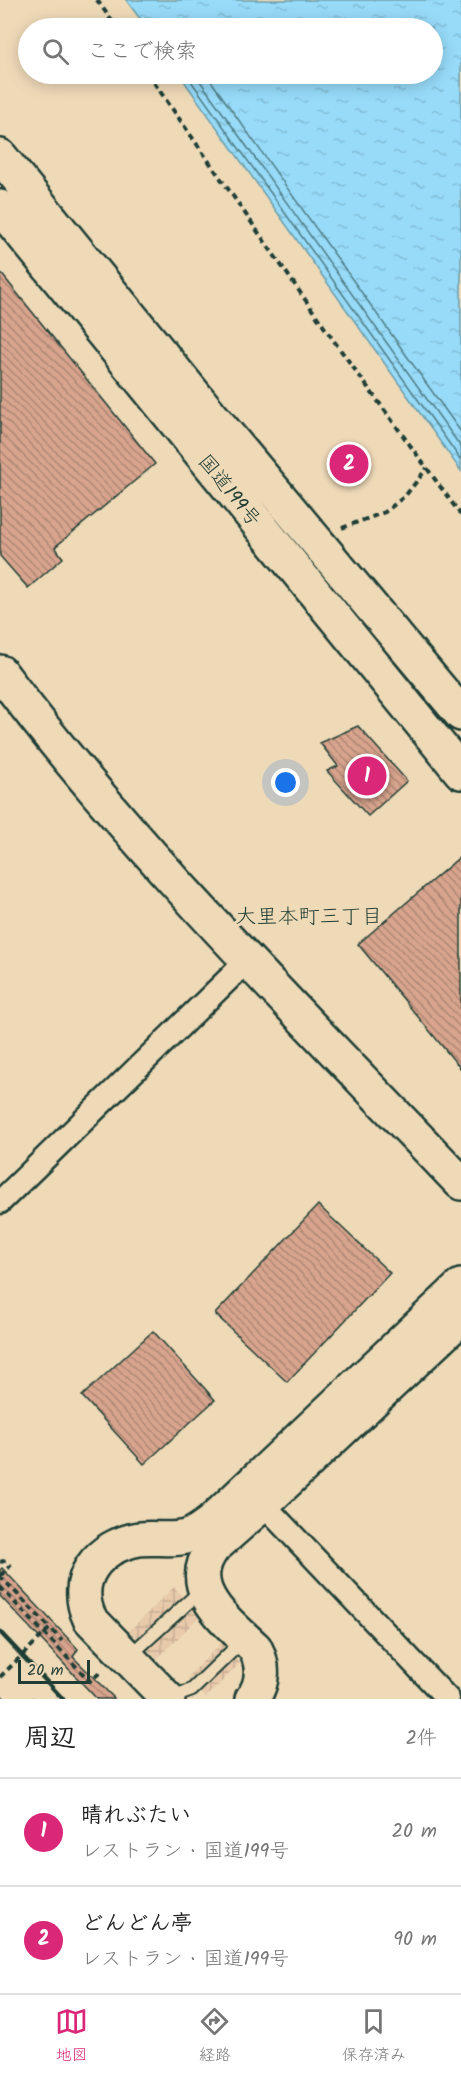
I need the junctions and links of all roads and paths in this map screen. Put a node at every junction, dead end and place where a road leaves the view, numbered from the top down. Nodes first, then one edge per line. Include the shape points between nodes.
1 (97, 0) edge
2 (110, 18) edge
3 (155, 84) edge
4 (0, 156) edge
5 (0, 207) edge
6 (428, 468) junction
7 (461, 515) edge
8 (342, 528) dead end
9 (0, 672) edge
10 (461, 714) edge
11 (461, 772) edge
12 (248, 960) junction
13 (461, 1183) edge
14 (0, 1202) edge
15 (461, 1286) edge
16 (461, 1318) edge
17 (263, 1504) junction
18 (8, 1560) dead end
19 (0, 1562) edge
20 (12, 1564) dead end
21 (0, 1576) edge
22 (202, 1577) junction
23 (0, 1587) edge
24 (234, 1627) junction
25 (50, 1628) junction
26 (45, 1634) junction
27 (62, 1641) dead end
28 (114, 1658) junction
29 (0, 1677) edge
30 (163, 1694) edge
31 (252, 1699) edge
32 (448, 1699) edge

1 - 2 path
3 - 6 path
4 - 10 main road, 国道199号
5 - 11 main road, 国道199号
6 - 7 path
6 - 8 path via 405,496 385,512
9 - 12 main road via 128,828
12 - 13 main road
12 - 14 street
15 - 28 main road via 210,1523 188,1537 128,1542 109,1550 99,1560 83,1587 85,1608
16 - 17 main road
17 - 22 main road via 213,1548
17 - 32 street
18 - 19 path
20 - 21 path
21 - 25 path
22 - 24 main road via 207,1598
22 - 28 lane via 194,1597 138,1648
23 - 26 path
24 - 30 lane via 236,1641 232,1651 192,1690
24 - 31 main road via 260,1658 261,1683
25 - 26 path, bridge
25 - 27 path, bridge
26 - 28 path via 90,1681
26 - 29 path, bridge
28 - 30 main road

